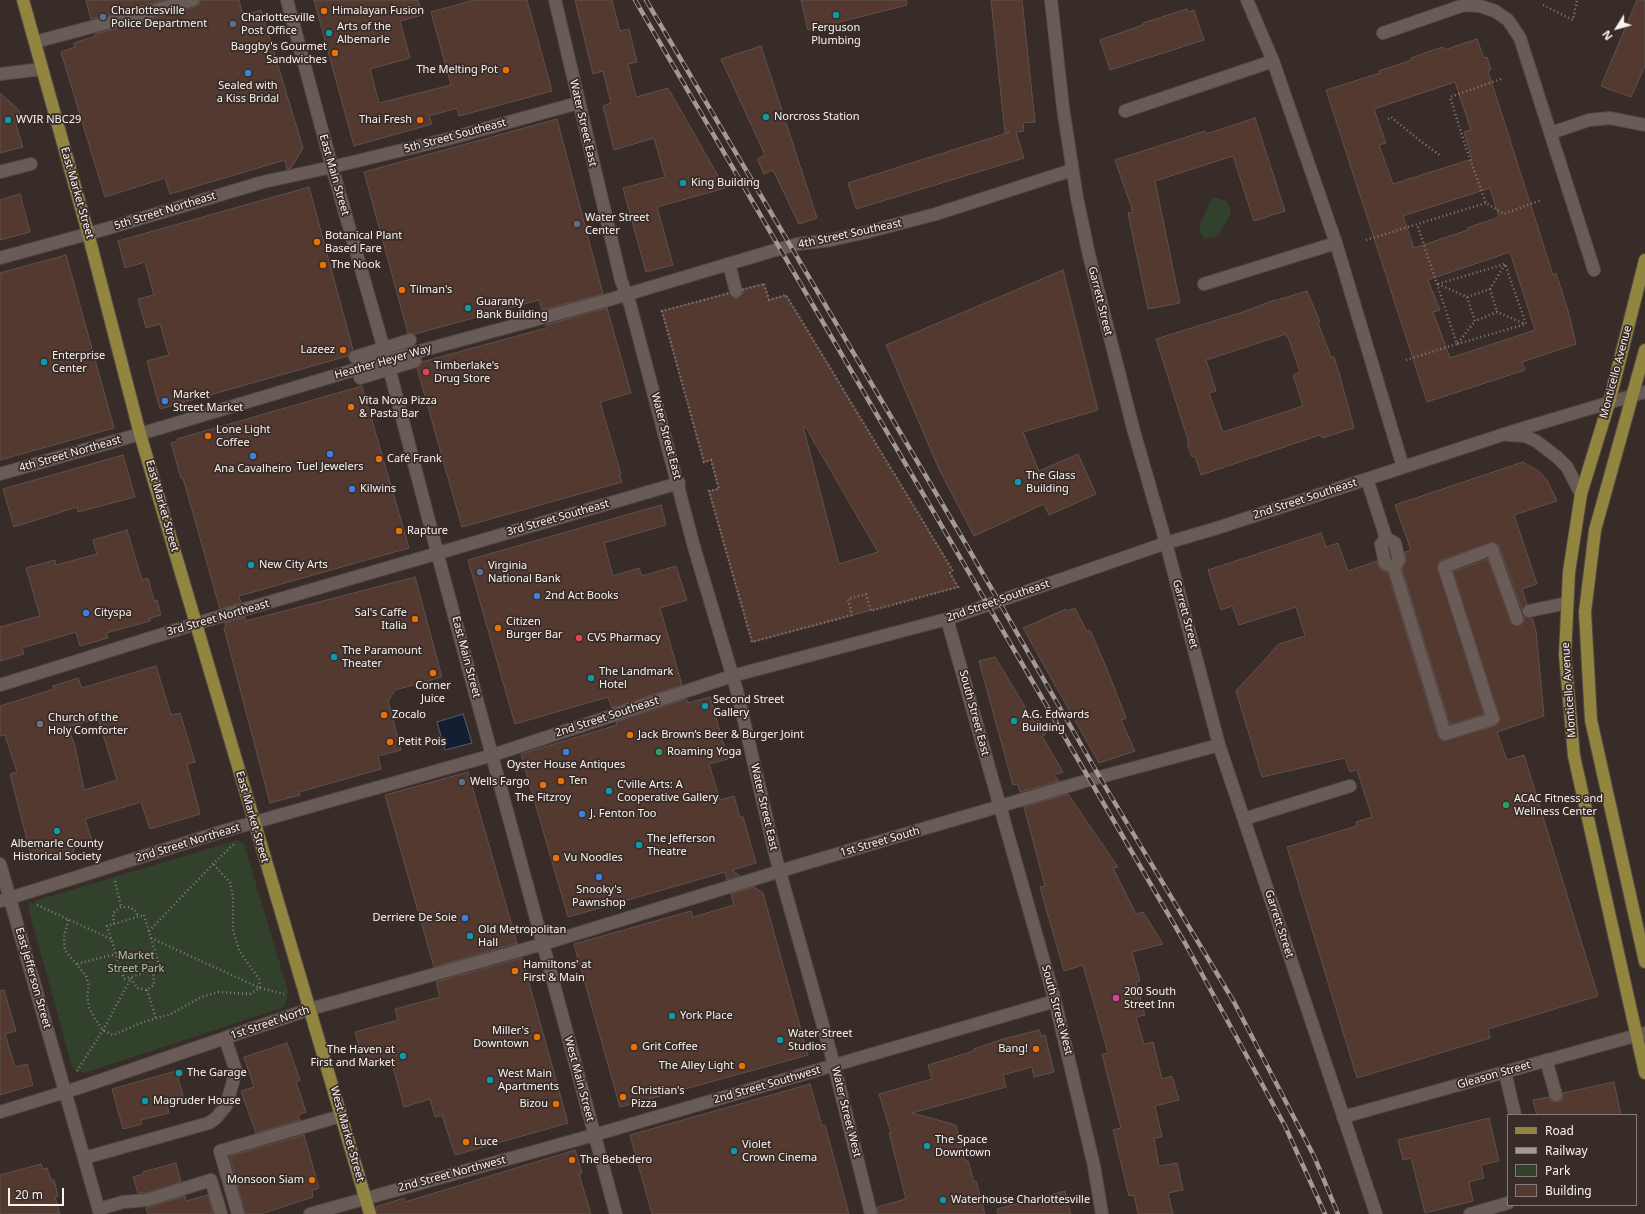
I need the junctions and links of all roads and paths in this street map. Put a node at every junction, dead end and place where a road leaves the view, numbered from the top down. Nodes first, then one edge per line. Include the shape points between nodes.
1 (23, 0) edge
2 (193, 0) edge
3 (287, 0) edge
4 (554, 0) edge
5 (1051, 0) edge
6 (1247, 0) edge
7 (1577, 0) edge
8 (1543, 5) dead end
9 (1383, 33) dead end
10 (35, 42) junction
11 (1273, 60) junction
12 (42, 69) junction
13 (0, 74) edge
14 (1501, 80) dead end
15 (578, 104) junction
16 (1125, 111) dead end
17 (1388, 119) dead end
18 (1645, 125) edge
19 (1551, 133) junction
20 (1441, 156) dead end
21 (31, 164) dead end
22 (332, 167) junction
23 (1072, 170) junction
24 (0, 172) edge
25 (1541, 200) dead end
26 (1486, 203) junction
27 (1417, 224) junction
28 (88, 233) junction
29 (1366, 240) dead end
30 (1336, 243) junction
31 (0, 258) edge
32 (1645, 260) edge
33 (729, 264) junction
34 (1505, 264) junction
35 (1594, 270) dead end
36 (1204, 284) dead end
37 (1438, 284) junction
38 (1490, 289) junction
39 (736, 291) junction
40 (626, 293) junction
41 (1467, 296) junction
42 (1497, 312) junction
43 (1475, 321) junction
44 (1526, 324) junction
45 (410, 340) dead end
46 (1457, 344) junction
47 (384, 348) junction
48 (1645, 350) edge
49 (355, 357) dead end
50 (1406, 360) dead end
51 (415, 362) dead end
52 (388, 364) junction
53 (360, 378) dead end
54 (1639, 394) edge
55 (1609, 403) junction
56 (140, 434) junction
57 (1500, 436) junction
58 (1403, 467) junction
59 (0, 474) edge
60 (1367, 479) junction
61 (679, 484) junction
62 (1581, 494) junction
63 (1166, 543) junction
64 (438, 554) junction
65 (1567, 603) junction
66 (1529, 611) dead end
67 (947, 619) junction
68 (1517, 619) dead end
69 (197, 624) junction
70 (732, 676) junction
71 (0, 685) edge
72 (1219, 745) junction
73 (492, 755) junction
74 (1350, 786) dead end
75 (1000, 808) junction
76 (1244, 819) junction
77 (254, 823) junction
78 (225, 853) dead end
79 (0, 864) edge
80 (213, 864) junction
81 (111, 866) junction
82 (780, 871) junction
83 (5, 899) edge
84 (36, 904) dead end
85 (122, 908) junction
86 (138, 916) junction
87 (68, 920) junction
88 (114, 924) junction
89 (149, 931) junction
90 (151, 938) junction
91 (111, 939) junction
92 (543, 944) junction
93 (116, 954) junction
94 (1645, 962) edge
95 (77, 964) junction
96 (153, 971) junction
97 (131, 977) junction
98 (260, 988) junction
99 (147, 990) junction
100 (284, 994) dead end
101 (1055, 1001) junction
102 (310, 1009) junction
103 (156, 1019) junction
104 (103, 1030) junction
105 (1641, 1034) edge
106 (225, 1038) junction
107 (1546, 1060) junction
108 (834, 1065) junction
109 (77, 1072) dead end
110 (1505, 1072) junction
111 (1645, 1073) edge
112 (65, 1092) junction
113 (1556, 1095) dead end
114 (0, 1112) edge
115 (1515, 1114) edge
116 (342, 1116) junction
117 (1343, 1117) junction
118 (594, 1136) junction
119 (84, 1158) junction
120 (365, 1198) junction
121 (1507, 1203) edge
122 (99, 1212) edge
123 (222, 1214) edge
124 (238, 1214) edge
125 (310, 1214) edge
126 (370, 1214) edge
127 (616, 1214) edge
128 (871, 1214) edge
129 (1102, 1214) edge
130 (1376, 1214) edge
131 (1470, 1214) edge

1 - 10 main road, East Market Street
2 - 10 street
3 - 22 street, East Main Street
4 - 15 street, Water Street East
5 - 23 street, Garrett Street
6 - 11 street
7 - 8 path via 1572,20
9 - 19 street via 1464,5 1480,6 1495,11 1508,20 1520,38
10 - 12 main road, East Market Street
11 - 16 street
11 - 30 street
12 - 13 street
12 - 28 main road, East Market Street
14 - 26 path via 1450,97
15 - 22 street, 5th Street Southeast
15 - 40 street, Water Street East
17 - 20 path via 1392,117
18 - 19 street via 1629,121 1589,120
19 - 35 street
21 - 24 street
22 - 28 street, 5th Street Northeast via 263,182
22 - 47 street, East Main Street
23 - 33 street, 4th Street Southeast via 936,214 832,240 798,244
23 - 63 street, Garrett Street via 1088,255
25 - 26 path via 1504,214
26 - 27 path
27 - 29 path
27 - 37 path
28 - 31 street, 5th Street Northeast
28 - 56 main road, East Market Street
30 - 36 street
30 - 58 street
32 - 55 main road, Monticello Avenue
33 - 39 street
33 - 40 street, 4th Street Southeast
34 - 37 path
34 - 38 path
34 - 44 path
37 - 41 path
37 - 46 path
38 - 41 path
38 - 42 path
39 - 39 path via 662,311 704,462 711,460 719,489 710,491 752,642 852,615 848,599 866,594 871,611 958,587 950,573 953,571 786,295 769,300 764,284
40 - 52 street, Heather Heyer Way
40 - 61 street, Water Street East
41 - 43 path
42 - 43 path
42 - 44 path
43 - 46 path
44 - 46 path
45 - 47 street
46 - 50 path
47 - 49 street
47 - 52 street, East Main Street
48 - 54 main road, Monticello Avenue
51 - 52 street
52 - 53 street
52 - 56 street, Heather Heyer Way
52 - 64 street, East Main Street
54 - 55 street, 2nd Street Southeast
54 - 94 main road, Monticello Avenue via 1596,530 1585,612 1591,720
55 - 57 street, 2nd Street Southeast
55 - 62 main road, Monticello Avenue
56 - 59 street, 4th Street Northeast
56 - 69 main road, East Market Street
57 - 58 street, 2nd Street Southeast
57 - 62 street, 2nd Street Southeast via 1525,436 1546,448 1567,467
58 - 60 street, 2nd Street Southeast
60 - 63 street, 2nd Street Southeast via 1214,530
60 - 68 street via 1386,538 1381,544 1385,563 1394,568 1445,734 1493,719 1444,567 1492,549
61 - 64 street, 3rd Street Southeast
61 - 70 street, Water Street East via 694,547
62 - 65 main road, Monticello Avenue via 1573,537
63 - 67 street, 2nd Street Southeast
63 - 72 street, Garrett Street
64 - 69 street, 3rd Street Northeast
64 - 73 street, East Main Street
65 - 66 street
65 - 105 main road, Monticello Avenue via 1565,655 1574,756
67 - 70 street, 2nd Street Southeast
67 - 75 street, South Street East
69 - 71 street, 3rd Street Northeast
69 - 77 main road, East Market Street
70 - 73 street, 2nd Street Southeast
70 - 82 street, Water Street East
72 - 75 street, 1st Street South via 1089,780
72 - 76 street, Garrett Street
73 - 77 street, 2nd Street Northeast
73 - 92 street, East Main Street
74 - 76 street
75 - 82 street, 1st Street South
75 - 101 street, South Street West
76 - 117 street, Garrett Street
77 - 81 street, 2nd Street Northeast
77 - 102 main road, East Market Street
78 - 80 path
79 - 83 street, East Jefferson Street
80 - 89 path
80 - 98 path via 230,882 233,897 233,931 240,952 259,979
81 - 83 street, 2nd Street Northeast
81 - 85 path
82 - 92 street, 1st Street South
82 - 108 street, Water Street West
83 - 112 street, East Jefferson Street
84 - 87 path
85 - 86 path via 129,907 135,910
85 - 88 path via 113,913
86 - 88 path
86 - 89 path via 144,915
87 - 91 path
87 - 95 path via 64,938 65,950
88 - 91 path via 107,926
89 - 90 path
90 - 96 path via 160,968
90 - 98 path
91 - 93 path
92 - 102 street, 1st Street North
92 - 118 street, West Main Street
93 - 95 path
93 - 97 path via 124,980
95 - 104 path via 86,976 89,986 89,1007
96 - 97 path
96 - 99 path via 154,985
97 - 99 path via 137,988
97 - 104 path
98 - 100 path
98 - 103 path via 250,994 218,992 201,997
99 - 103 path
101 - 108 street, 2nd Street Southwest
101 - 129 street, South Street West via 1094,1166
102 - 106 street, 1st Street North
102 - 116 main road, West Market Street
103 - 104 path via 113,1035
104 - 109 path
105 - 107 street, Gleason Street
105 - 111 main road, Monticello Avenue
106 - 112 street, 1st Street North
106 - 119 street via 236,1071 226,1106 216,1118 209,1123
107 - 110 street, Gleason Street
107 - 113 street
108 - 118 street, 2nd Street Southwest
108 - 128 street, Water Street West
110 - 115 street
110 - 117 street, Gleason Street
112 - 114 street, 1st Street North
112 - 119 street, East Jefferson Street
116 - 120 main road, West Market Street
116 - 124 street via 220,1151
117 - 130 street, Garrett Street
118 - 120 street, 2nd Street Northwest
118 - 127 street, West Main Street
119 - 122 street, East Jefferson Street
120 - 125 street, 2nd Street Northwest
120 - 126 main road, West Market Street
121 - 131 street
122 - 123 street via 123,1202 146,1200 211,1180

